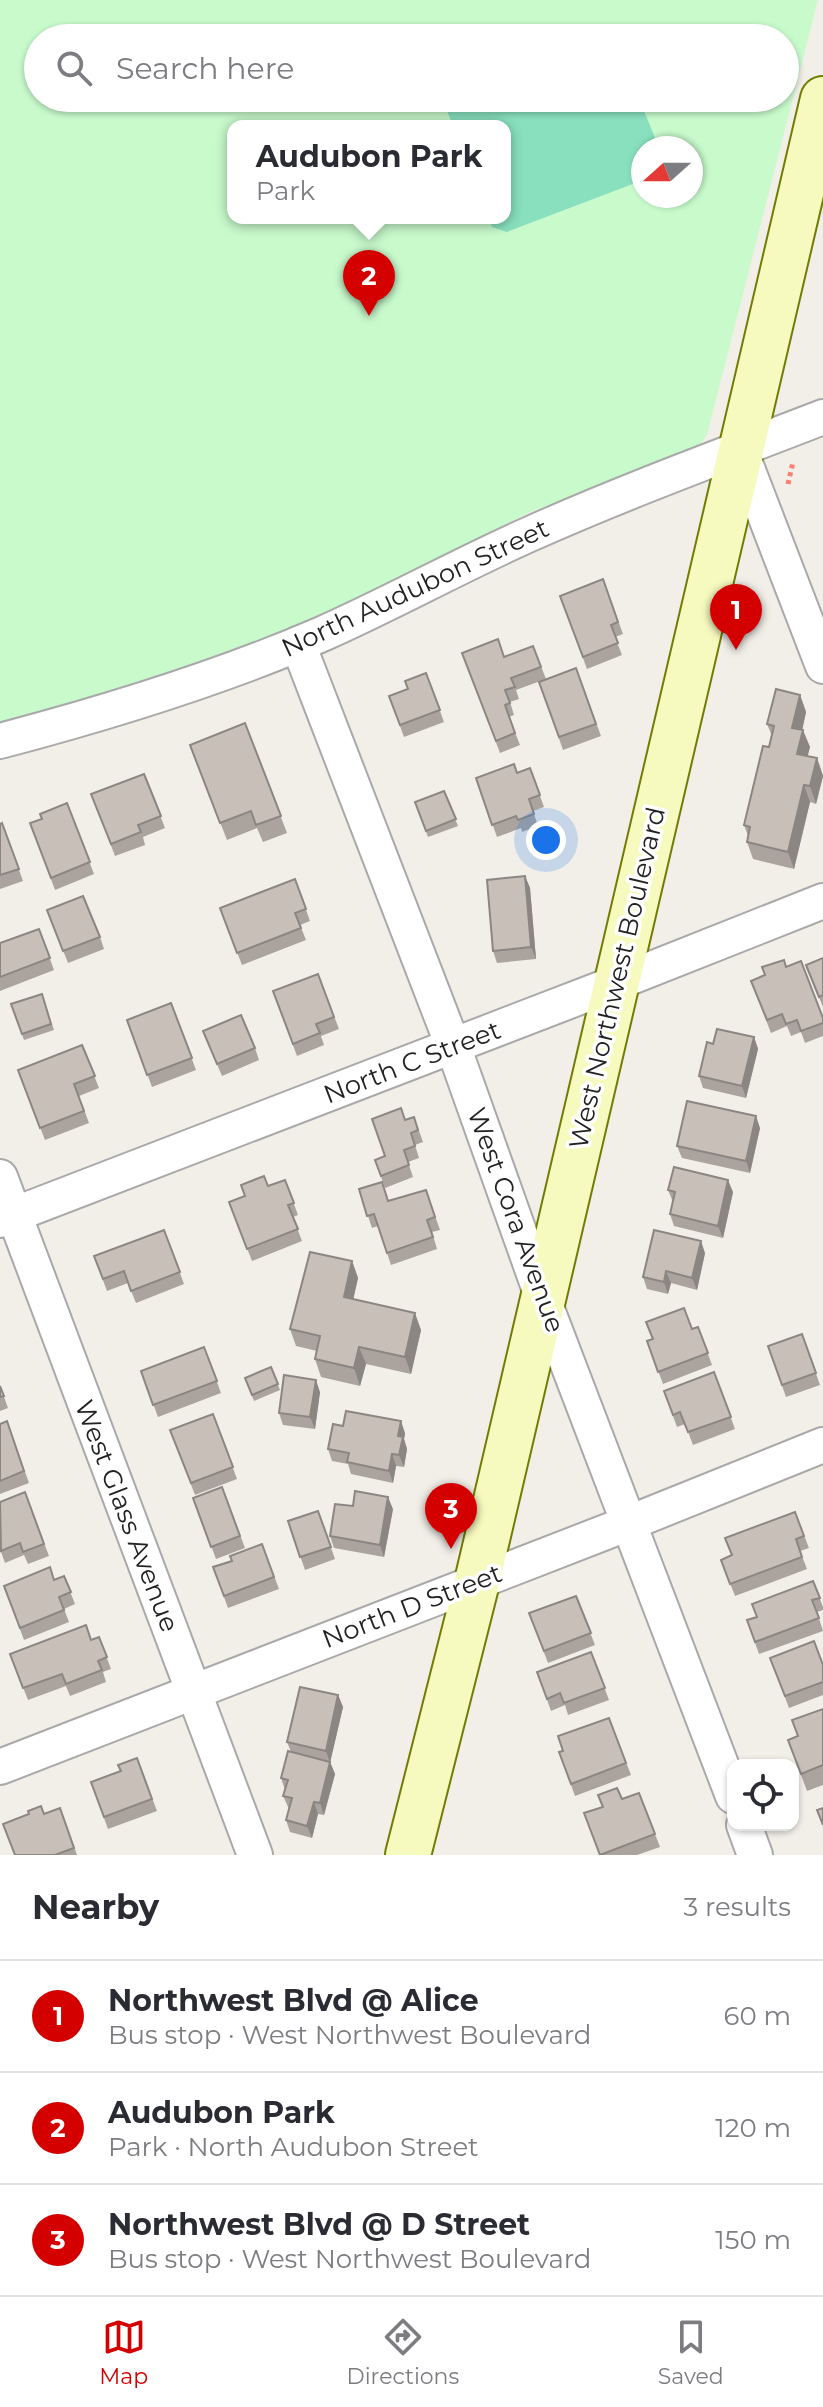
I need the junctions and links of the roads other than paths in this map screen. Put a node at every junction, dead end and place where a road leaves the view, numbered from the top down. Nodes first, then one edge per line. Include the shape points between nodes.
1 (823, 99) edge
2 (823, 417) edge
3 (740, 450) junction
4 (298, 644) junction
5 (823, 666) edge
6 (0, 741) edge
7 (823, 901) edge
8 (616, 983) junction
9 (453, 1046) junction
10 (0, 1177) edge
11 (7, 1218) edge
12 (543, 1299) junction
13 (823, 1445) edge
14 (629, 1523) junction
15 (477, 1582) junction
16 (193, 1690) junction
17 (0, 1767) edge
18 (727, 1780) edge
19 (746, 1831) edge
20 (255, 1855) edge
21 (408, 1855) edge
22 (755, 1855) edge

1 - 3 main road, West Northwest Boulevard
2 - 3 street, North Audubon Street
3 - 4 street, North Audubon Street via 530,533
3 - 5 street
3 - 8 main road, West Northwest Boulevard
4 - 6 street, North Audubon Street via 200,682
4 - 9 street, West Cora Avenue
7 - 8 street, North C Street
8 - 9 street, North C Street
8 - 12 main road, West Northwest Boulevard
9 - 11 street, North C Street
9 - 12 street, West Cora Avenue
10 - 11 street, West Glass Avenue
11 - 16 street, West Glass Avenue
12 - 14 street, West Cora Avenue
12 - 15 main road, West Northwest Boulevard
13 - 14 street, North D Street
14 - 15 street, North D Street
14 - 18 street, West Cora Avenue
15 - 16 street, North D Street
15 - 21 main road, West Northwest Boulevard
16 - 17 street, North D Street
16 - 20 street, West Glass Avenue
19 - 22 street

